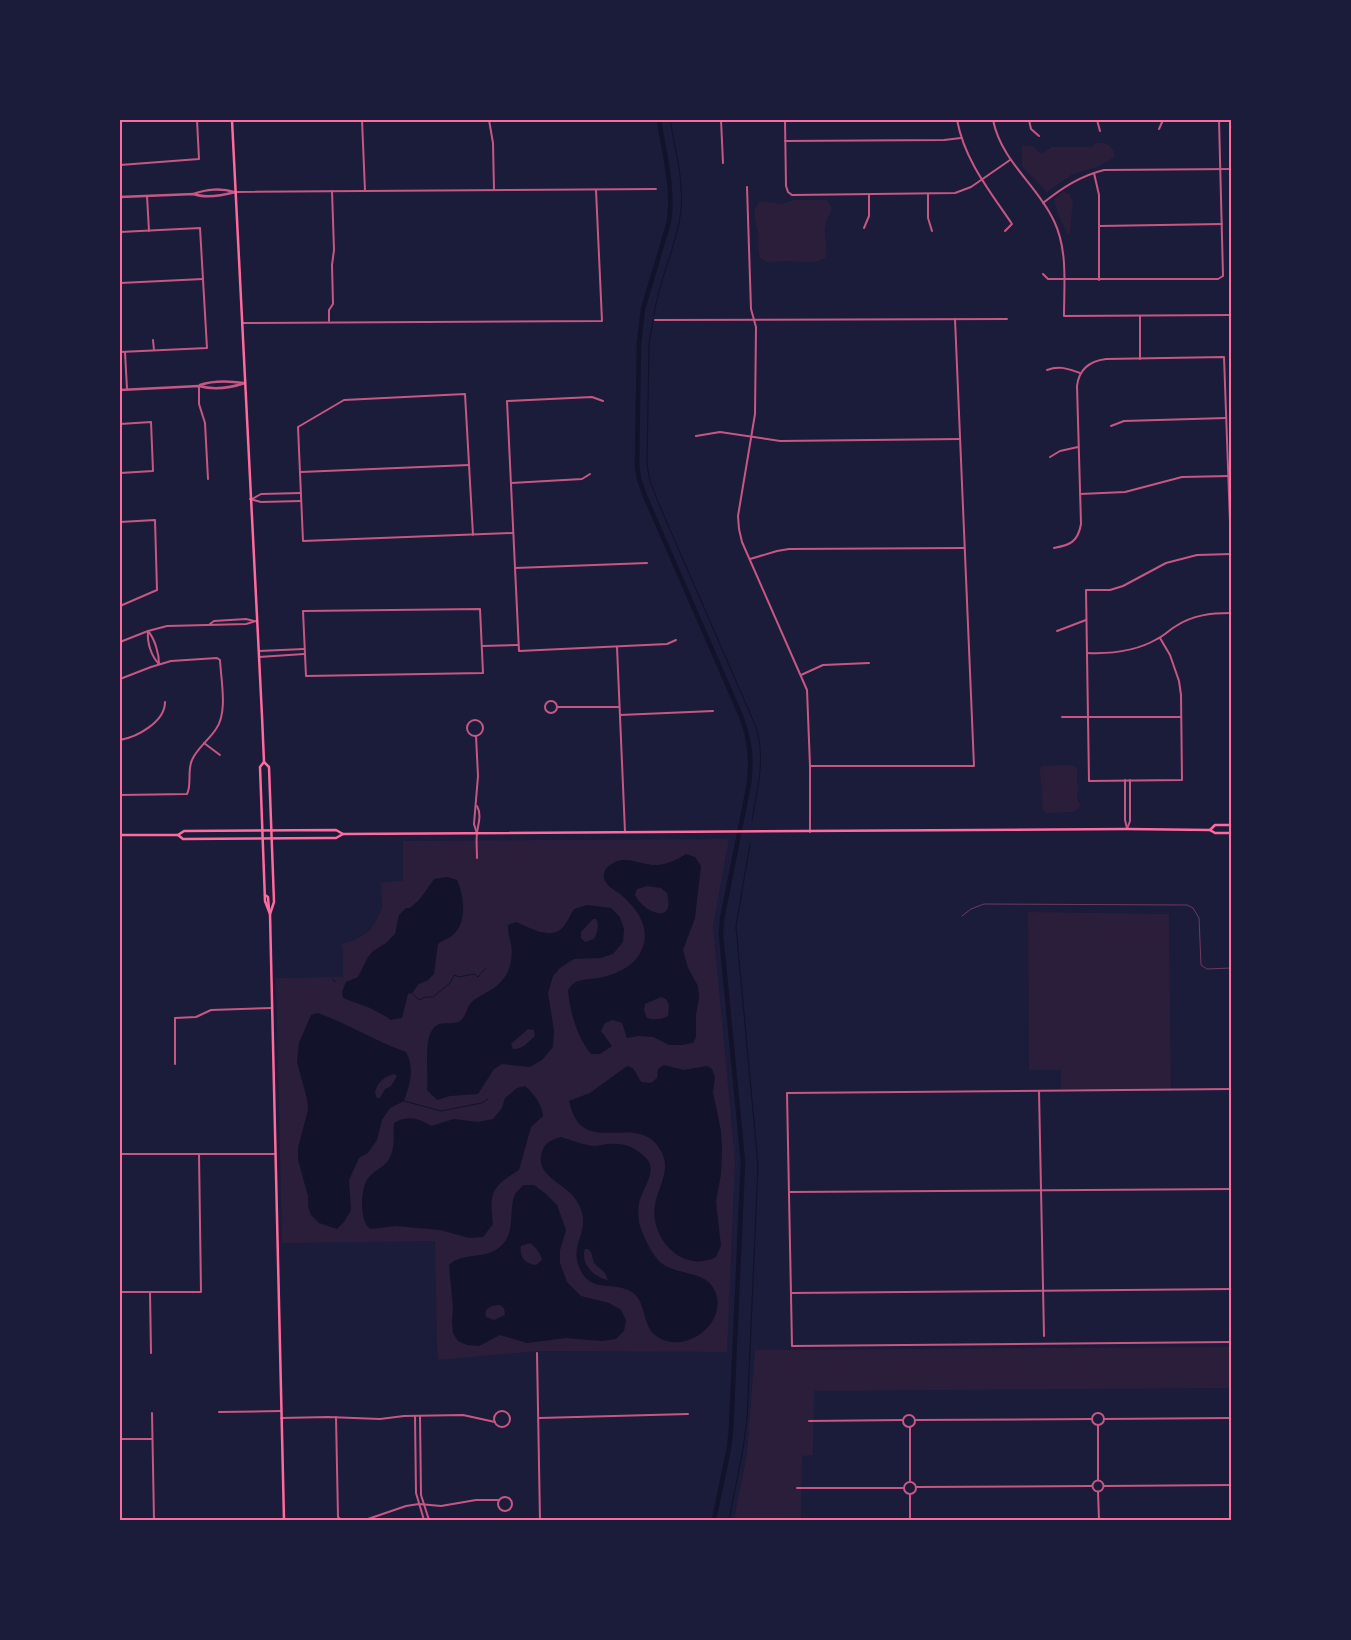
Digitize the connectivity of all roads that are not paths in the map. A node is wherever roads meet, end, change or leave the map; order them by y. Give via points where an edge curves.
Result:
1 (197, 120) edge
2 (232, 120) edge
3 (362, 120) edge
4 (489, 120) edge
5 (721, 120) edge
6 (785, 120) edge
7 (958, 120) edge
8 (993, 120) edge
9 (1029, 120) edge
10 (1097, 120) edge
11 (1163, 120) edge
12 (1219, 120) edge
13 (1159, 129) dead end
14 (1100, 131) dead end
15 (1039, 136) dead end
16 (961, 138) junction
17 (785, 141) junction
18 (1010, 160) junction
19 (723, 163) dead end
20 (120, 165) edge
21 (1221, 169) junction
22 (1231, 169) edge
23 (1094, 173) junction
24 (982, 180) junction
25 (747, 187) dead end
26 (656, 188) dead end
27 (494, 190) junction
28 (596, 190) junction
29 (332, 191) junction
30 (365, 191) junction
31 (236, 192) junction
32 (869, 194) junction
33 (928, 194) junction
34 (148, 196) junction
35 (120, 198) edge
36 (1043, 203) junction
37 (1222, 224) junction
38 (1099, 226) junction
39 (864, 228) dead end
40 (149, 231) junction
41 (932, 231) dead end
42 (1006, 231) dead end
43 (120, 232) edge
44 (1043, 274) dead end
45 (203, 279) junction
46 (1064, 280) junction
47 (1099, 280) junction
48 (120, 283) edge
49 (1231, 315) edge
50 (1140, 316) junction
51 (955, 319) junction
52 (1007, 319) dead end
53 (654, 320) dead end
54 (754, 320) junction
55 (329, 321) junction
56 (243, 323) junction
57 (153, 340) dead end
58 (154, 350) junction
59 (120, 352) edge
60 (125, 352) junction
61 (1140, 359) junction
62 (1048, 370) dead end
63 (1080, 373) junction
64 (245, 384) junction
65 (199, 386) junction
66 (127, 389) junction
67 (120, 390) edge
68 (603, 401) dead end
69 (1226, 418) junction
70 (120, 424) edge
71 (1111, 426) dead end
72 (696, 436) dead end
73 (751, 437) junction
74 (960, 439) junction
75 (1078, 447) junction
76 (1050, 457) dead end
77 (469, 465) junction
78 (300, 472) junction
79 (120, 473) edge
80 (590, 474) dead end
81 (1228, 476) junction
82 (208, 479) dead end
83 (511, 482) junction
84 (301, 493) junction
85 (1080, 494) junction
86 (250, 500) junction
87 (301, 501) junction
88 (1230, 506) edge
89 (1230, 511) edge
90 (120, 522) edge
91 (513, 533) junction
92 (473, 535) junction
93 (964, 548) junction
94 (1054, 548) dead end
95 (1231, 550) edge
96 (1231, 554) edge
97 (749, 560) junction
98 (647, 563) dead end
99 (515, 568) junction
100 (120, 606) edge
101 (1231, 613) edge
102 (1086, 620) junction
103 (256, 621) junction
104 (210, 624) junction
105 (148, 631) junction
106 (1057, 631) dead end
107 (1160, 638) junction
108 (676, 640) dead end
109 (120, 642) edge
110 (518, 645) junction
111 (482, 646) junction
112 (617, 647) junction
113 (304, 648) junction
114 (258, 651) junction
115 (1086, 653) junction
116 (305, 654) junction
117 (259, 657) junction
118 (869, 663) dead end
119 (158, 664) junction
120 (801, 675) junction
121 (120, 679) edge
122 (165, 702) dead end
123 (557, 707) junction
124 (620, 707) junction
125 (713, 711) dead end
126 (620, 715) junction
127 (1062, 717) dead end
128 (1088, 717) junction
129 (1181, 717) junction
130 (476, 736) junction
131 (120, 740) edge
132 (204, 743) junction
133 (220, 755) dead end
134 (264, 762) junction
135 (810, 766) junction
136 (1125, 780) junction
137 (1130, 780) junction
138 (120, 795) edge
139 (476, 806) junction
140 (1231, 825) edge
141 (1127, 829) junction
142 (264, 830) junction
143 (272, 830) junction
144 (1210, 830) junction
145 (625, 832) junction
146 (810, 832) junction
147 (1231, 833) edge
148 (343, 834) junction
149 (477, 834) junction
150 (178, 835) junction
151 (120, 836) edge
152 (264, 836) junction
153 (272, 836) junction
154 (477, 858) dead end
155 (270, 914) junction
156 (962, 916) dead end
157 (1231, 968) edge
158 (272, 1008) junction
159 (176, 1064) dead end
160 (1231, 1089) edge
161 (1039, 1091) junction
162 (120, 1154) edge
163 (199, 1154) junction
164 (274, 1154) junction
165 (1231, 1189) edge
166 (1041, 1190) junction
167 (789, 1192) junction
168 (1231, 1289) edge
169 (1044, 1291) junction
170 (120, 1292) edge
171 (150, 1292) junction
172 (791, 1293) junction
173 (1044, 1336) dead end
174 (1231, 1342) edge
175 (150, 1353) dead end
176 (537, 1353) dead end
177 (152, 1412) dead end
178 (218, 1412) dead end
179 (281, 1412) junction
180 (688, 1414) dead end
181 (415, 1416) junction
182 (420, 1416) junction
183 (336, 1417) junction
184 (281, 1418) junction
185 (538, 1418) junction
186 (1231, 1418) edge
187 (1092, 1419) junction
188 (1104, 1419) junction
189 (903, 1420) junction
190 (915, 1420) junction
191 (809, 1421) dead end
192 (495, 1422) junction
193 (1098, 1425) junction
194 (910, 1427) junction
195 (120, 1439) edge
196 (152, 1439) junction
197 (415, 1455) junction
198 (420, 1455) junction
199 (1098, 1480) junction
200 (910, 1481) junction
201 (1231, 1485) edge
202 (1092, 1486) junction
203 (1104, 1486) junction
204 (916, 1487) junction
205 (797, 1488) dead end
206 (904, 1488) junction
207 (1098, 1492) junction
208 (910, 1494) junction
209 (499, 1500) junction
210 (419, 1504) junction
211 (425, 1505) junction
212 (154, 1520) edge
213 (284, 1520) edge
214 (340, 1520) edge
215 (365, 1520) edge
216 (424, 1520) edge
217 (429, 1520) edge
218 (540, 1520) edge
219 (910, 1520) edge
220 (1099, 1520) edge

1 - 20 street via 199,159
2 - 31 main road
3 - 30 street
4 - 27 street
5 - 19 street
6 - 17 street
7 - 16 street
8 - 18 street
9 - 15 street via 1031,128
10 - 14 street
11 - 13 street
12 - 21 street
16 - 17 street
16 - 24 street via 970,162
17 - 32 street via 786,186 792,195
18 - 24 street
18 - 36 street
21 - 22 street
21 - 23 street via 1122,169
21 - 37 street
23 - 36 street via 1072,182
23 - 38 street via 1100,196
24 - 33 street via 955,192
24 - 42 street via 1012,224
25 - 54 street
26 - 28 street
27 - 28 street
27 - 30 street
28 - 55 street via 602,321
29 - 30 street
29 - 31 street
29 - 55 street via 333,304 329,310
31 - 34 street via 227,189
31 - 56 main road
32 - 33 street
32 - 39 street via 869,216
33 - 41 street via 928,218
34 - 35 street
34 - 40 street
36 - 46 street via 1059,233
37 - 38 street
37 - 47 street via 1223,276 1218,279
38 - 47 street
40 - 43 street
40 - 45 street via 200,228
44 - 46 street via 1048,279
45 - 48 street
45 - 58 street via 206,348
46 - 47 street
46 - 50 street via 1064,316
49 - 50 street
50 - 61 street
51 - 52 street
51 - 54 street
51 - 74 street
53 - 54 street
54 - 73 street via 755,414
55 - 56 street
56 - 64 main road
57 - 58 street
58 - 60 street
59 - 60 street
60 - 66 street
61 - 63 street via 1098,360
61 - 69 street via 1224,357
62 - 63 street via 1061,367
63 - 75 street via 1077,386
64 - 65 street via 208,383
64 - 86 main road
65 - 66 street
65 - 82 street
66 - 67 street
68 - 83 street via 592,397 507,400
69 - 71 street via 1124,421
69 - 81 street
70 - 79 street via 150,422 153,472
72 - 73 street via 720,432
73 - 74 street via 780,441
73 - 97 street via 738,516
74 - 93 street
75 - 76 street
75 - 85 street
77 - 78 street
77 - 78 street via 465,394 344,400 298,427
77 - 92 street
78 - 84 street
80 - 83 street via 582,479
81 - 85 street via 1182,477 1125,492
81 - 88 street
83 - 91 street
84 - 86 street via 261,494
84 - 87 street
85 - 94 street via 1080,533 1070,544
86 - 87 street
86 - 103 main road
87 - 92 street via 303,541
88 - 89 street
89 - 95 street
90 - 100 street via 155,520 158,590
91 - 92 street
91 - 99 street
93 - 97 street via 789,549
93 - 135 street via 974,766
96 - 102 street via 1197,554 1166,563 1123,586 1110,590 1086,590
97 - 120 street
98 - 99 street
99 - 110 street
101 - 107 street via 1189,619
102 - 106 street
102 - 115 street
103 - 104 street
103 - 104 street via 214,621
103 - 114 main road
104 - 105 street via 167,626
105 - 109 street
105 - 119 street
105 - 119 street via 159,658
107 - 115 street via 1122,652
107 - 129 street via 1179,681
108 - 112 street via 667,644
110 - 111 street
110 - 112 street via 518,651
111 - 113 street via 480,609 303,611
111 - 116 street via 483,673 306,676
112 - 124 street
113 - 114 street
113 - 116 street
114 - 117 main road
115 - 128 street
116 - 117 street
117 - 134 main road
118 - 120 street via 823,665
119 - 121 street
119 - 132 street via 219,659 222,714 218,728
120 - 135 street via 807,690
122 - 131 street via 164,710 149,728
123 - 123 street via 551,702 545,708 551,713
123 - 124 street
124 - 126 street
125 - 126 street
126 - 145 street
127 - 128 street
128 - 129 street
128 - 136 street via 1089,781
129 - 137 street via 1182,780
130 - 130 street via 481,734 482,724 470,721 466,728 468,733
130 - 139 street
132 - 133 street
132 - 138 street via 191,762 188,794
134 - 142 main road via 260,767
134 - 143 main road via 268,767
135 - 146 street
136 - 137 street
136 - 141 street
137 - 141 street via 1130,821
139 - 149 street via 474,824
139 - 149 street via 479,810
140 - 144 main road via 1215,825
141 - 144 main road
141 - 146 main road
142 - 143 main road
142 - 150 main road via 184,832
142 - 152 main road
143 - 148 main road via 336,830
143 - 153 main road
144 - 147 main road
145 - 146 main road
145 - 149 main road
148 - 149 main road
148 - 153 main road via 336,838
149 - 154 street
150 - 151 main road
150 - 152 main road via 183,839
152 - 153 main road
152 - 155 main road via 265,895
153 - 155 main road via 274,902
155 - 158 main road
156 - 157 lane via 984,904 1187,905 1194,908 1199,918 1202,965 1207,969
158 - 159 street via 211,1010 196,1017 175,1018
158 - 164 main road
160 - 161 street
161 - 166 street
161 - 167 street via 787,1093
162 - 163 street
163 - 164 street
163 - 171 street via 201,1292
164 - 179 main road
165 - 166 street
166 - 167 street
166 - 169 street
167 - 172 street
168 - 169 street
169 - 172 street
169 - 173 street
170 - 171 street
171 - 175 street
172 - 174 street via 792,1346
176 - 185 street
177 - 196 street
178 - 179 street
179 - 184 main road
180 - 185 street
181 - 182 street
181 - 183 street via 380,1419
181 - 197 street
182 - 192 street via 463,1415
182 - 198 street
183 - 184 street
183 - 214 street
184 - 213 main road
185 - 218 street
186 - 188 street
187 - 188 street via 1099,1414
187 - 190 street
187 - 193 street
188 - 193 street
189 - 190 street via 908,1415
189 - 191 street
189 - 194 street
190 - 194 street
192 - 192 street via 505,1426 510,1416 504,1411 498,1412
193 - 199 street
194 - 200 street
195 - 196 street
196 - 212 street
197 - 198 street
197 - 210 street
198 - 211 street via 421,1496
199 - 202 street
199 - 203 street
200 - 204 street
200 - 206 street
201 - 203 street
202 - 204 street
202 - 207 street
203 - 207 street
204 - 208 street
205 - 206 street
206 - 208 street
207 - 220 street
208 - 219 street
209 - 209 street via 508,1497 512,1500 512,1507 501,1510
209 - 211 street
210 - 211 street
210 - 215 street
210 - 216 street
211 - 217 street

